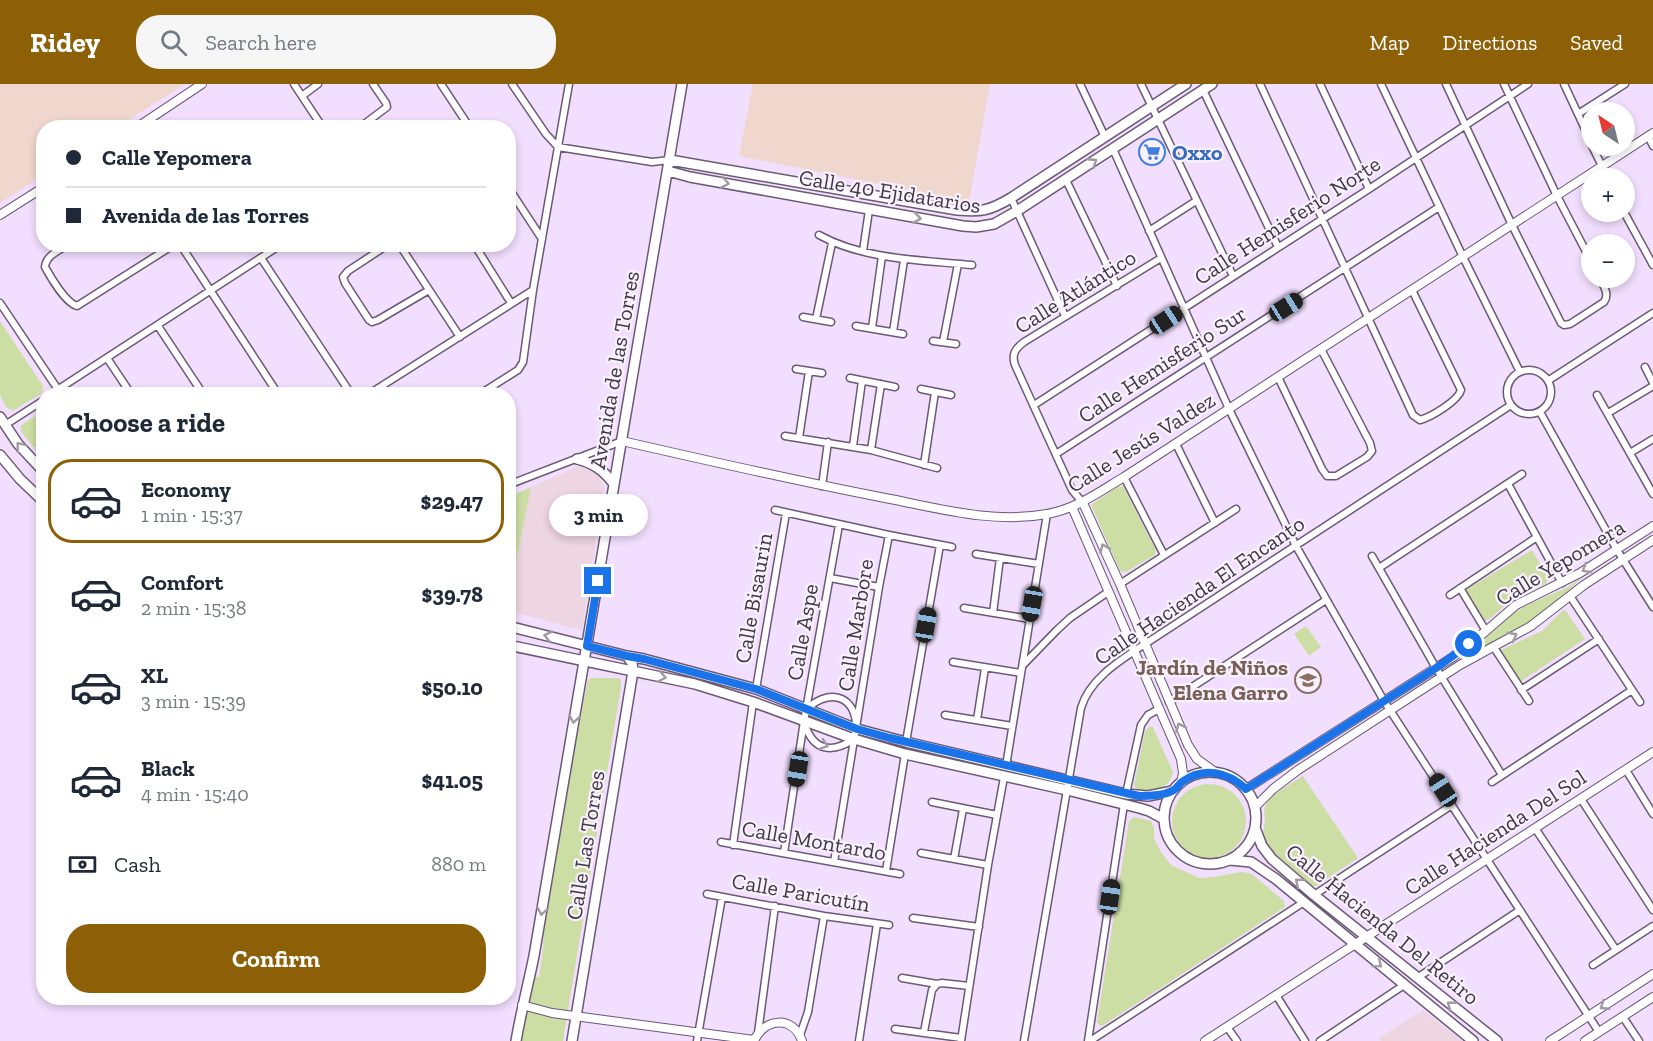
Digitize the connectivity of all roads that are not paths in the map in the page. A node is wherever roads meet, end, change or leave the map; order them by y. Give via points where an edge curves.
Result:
1 (202, 84) edge
2 (294, 84) edge
3 (318, 84) edge
4 (373, 84) edge
5 (441, 84) edge
6 (512, 84) edge
7 (569, 84) edge
8 (682, 84) edge
9 (1080, 84) edge
10 (1141, 84) edge
11 (1186, 84) edge
12 (1212, 84) edge
13 (1260, 84) edge
14 (1320, 84) edge
15 (1381, 84) edge
16 (1446, 84) edge
17 (1504, 84) edge
18 (1528, 84) edge
19 (1563, 84) edge
20 (1625, 84) edge
21 (1203, 90) junction
22 (302, 96) junction
23 (1509, 96) junction
24 (1152, 106) junction
25 (1578, 114) junction
26 (1158, 119) junction
27 (148, 120) edge
28 (318, 120) edge
29 (370, 120) edge
30 (464, 120) edge
31 (1581, 121) edge
32 (1466, 125) junction
33 (1650, 134) edge
34 (1105, 137) junction
35 (558, 147) junction
36 (1653, 147) edge
37 (1113, 149) junction
38 (1597, 156) edge
39 (1416, 158) junction
40 (670, 160) junction
41 (652, 162) junction
42 (1601, 166) junction
43 (668, 171) junction
44 (1066, 180) junction
45 (1369, 189) junction
46 (36, 192) edge
47 (1557, 196) junction
48 (1011, 198) junction
49 (516, 199) edge
50 (1196, 201) junction
51 (1439, 207) junction
52 (869, 210) junction
53 (1017, 211) junction
54 (0, 215) edge
55 (1322, 219) junction
56 (1629, 222) edge
57 (1512, 225) junction
58 (1149, 231) junction
59 (819, 236) dead end
60 (542, 239) junction
61 (1581, 242) edge
62 (832, 243) junction
63 (1278, 247) junction
64 (863, 251) junction
65 (57, 252) edge
66 (162, 252) edge
67 (185, 252) edge
68 (270, 252) edge
69 (377, 252) edge
70 (404, 252) edge
71 (479, 252) edge
72 (882, 256) junction
73 (1463, 257) junction
74 (261, 258) junction
75 (1161, 258) junction
76 (904, 260) junction
77 (958, 264) junction
78 (972, 265) dead end
79 (1653, 265) edge
80 (1346, 268) junction
81 (1233, 276) junction
82 (1117, 286) junction
83 (1604, 288) edge
84 (429, 290) junction
85 (533, 290) junction
86 (1412, 290) junction
87 (211, 291) junction
88 (0, 303) edge
89 (511, 303) junction
90 (1185, 308) junction
91 (1653, 313) edge
92 (1065, 316) junction
93 (803, 317) dead end
94 (1368, 318) junction
95 (816, 319) junction
96 (831, 322) dead end
97 (158, 326) junction
98 (856, 326) dead end
99 (872, 328) junction
100 (893, 332) junction
101 (903, 334) dead end
102 (460, 337) junction
103 (933, 341) dead end
104 (943, 342) junction
105 (956, 344) dead end
106 (1321, 349) junction
107 (1207, 357) junction
108 (107, 358) junction
109 (1645, 367) dead end
110 (796, 369) dead end
111 (809, 371) junction
112 (1520, 372) junction
113 (822, 373) dead end
114 (1278, 377) junction
115 (850, 378) dead end
116 (1549, 380) junction
117 (862, 381) junction
118 (881, 384) junction
119 (1653, 384) edge
120 (57, 387) edge
121 (67, 387) edge
122 (126, 387) edge
123 (198, 387) edge
124 (273, 387) edge
125 (346, 387) edge
126 (380, 387) edge
127 (491, 387) edge
128 (895, 387) dead end
129 (921, 390) dead end
130 (935, 392) junction
131 (951, 395) dead end
132 (1597, 395) dead end
133 (36, 404) edge
134 (1034, 405) junction
135 (1511, 405) junction
136 (1229, 409) junction
137 (1540, 412) junction
138 (1608, 413) junction
139 (2, 421) edge
140 (785, 436) dead end
141 (799, 438) junction
142 (1653, 439) edge
143 (622, 441) junction
144 (828, 442) junction
145 (1176, 444) junction
146 (853, 446) junction
147 (871, 450) junction
148 (1630, 453) junction
149 (1056, 454) junction
150 (0, 455) edge
151 (577, 459) junction
152 (36, 463) edge
153 (924, 465) junction
154 (937, 468) dead end
155 (1522, 474) dead end
156 (1124, 477) junction
157 (516, 482) edge
158 (614, 484) junction
159 (1508, 484) junction
160 (822, 486) junction
161 (1072, 490) junction
162 (36, 494) edge
163 (1653, 494) edge
164 (1083, 502) junction
165 (1072, 507) junction
166 (1236, 509) dead end
167 (775, 510) dead end
168 (786, 513) junction
169 (1047, 514) junction
170 (1215, 523) junction
171 (839, 525) junction
172 (1653, 526) edge
173 (889, 535) junction
174 (1537, 537) junction
175 (1653, 540) edge
176 (940, 545) junction
177 (1296, 546) junction
178 (952, 547) dead end
179 (1617, 550) junction
180 (976, 554) dead end
181 (1164, 555) junction
182 (1372, 556) dead end
183 (1000, 558) junction
184 (1623, 559) junction
185 (1039, 564) junction
186 (1379, 568) junction
187 (830, 578) junction
188 (1562, 583) junction
189 (1120, 584) junction
190 (879, 587) junction
191 (1460, 588) junction
192 (1108, 592) junction
193 (1450, 595) dead end
194 (1570, 596) junction
195 (1326, 600) junction
196 (1653, 606) edge
197 (964, 608) dead end
198 (993, 613) junction
199 (1029, 619) junction
200 (516, 628) edge
201 (1486, 631) junction
202 (1599, 639) junction
203 (1145, 644) junction
204 (587, 646) junction
205 (1493, 646) junction
206 (516, 647) edge
207 (1134, 652) junction
208 (627, 656) junction
209 (584, 662) junction
210 (953, 662) dead end
211 (985, 668) junction
212 (1436, 668) junction
213 (1022, 669) junction
214 (633, 671) junction
215 (1442, 678) junction
216 (756, 689) junction
217 (1521, 690) junction
218 (1632, 690) junction
219 (1384, 701) junction
220 (1529, 701) dead end
221 (753, 702) junction
222 (1169, 702) junction
223 (1640, 702) dead end
224 (1159, 709) junction
225 (807, 710) junction
226 (1390, 711) junction
227 (945, 715) dead end
228 (977, 720) junction
229 (804, 721) junction
230 (1012, 726) junction
231 (857, 729) junction
232 (854, 739) junction
233 (906, 742) junction
234 (1653, 752) edge
235 (905, 754) junction
236 (1006, 765) junction
237 (1626, 770) junction
238 (1215, 772) junction
239 (1503, 775) junction
240 (1004, 777) junction
241 (1492, 782) dead end
242 (1181, 783) junction
243 (1068, 785) junction
244 (1246, 789) junction
245 (1173, 791) junction
246 (1126, 794) junction
247 (1581, 799) junction
248 (932, 802) dead end
249 (1124, 804) junction
250 (1452, 805) junction
251 (1255, 807) junction
252 (963, 809) junction
253 (1653, 814) edge
254 (997, 815) junction
255 (1164, 819) junction
256 (1255, 828) junction
257 (1535, 828) junction
258 (721, 842) dead end
259 (733, 845) junction
260 (784, 853) junction
261 (921, 853) dead end
262 (954, 859) junction
263 (1487, 859) junction
264 (1230, 860) junction
265 (834, 862) junction
266 (988, 865) junction
267 (886, 871) junction
268 (900, 874) dead end
269 (707, 894) dead end
270 (1314, 895) junction
271 (722, 897) junction
272 (1304, 902) junction
273 (775, 906) junction
274 (1520, 910) junction
275 (1653, 910) edge
276 (824, 915) junction
277 (913, 918) dead end
278 (877, 924) junction
279 (889, 924) dead end
280 (1653, 926) edge
281 (979, 927) junction
282 (1366, 936) junction
283 (1354, 944) junction
284 (1616, 950) junction
285 (1593, 965) dead end
286 (1653, 974) edge
287 (902, 978) dead end
288 (1418, 978) junction
289 (938, 984) junction
290 (969, 986) junction
291 (1404, 986) junction
292 (1276, 995) junction
293 (1653, 997) edge
294 (522, 1005) junction
295 (576, 1016) junction
296 (1588, 1016) junction
297 (1623, 1017) junction
298 (1227, 1027) junction
299 (895, 1029) dead end
300 (924, 1032) junction
301 (1599, 1032) junction
302 (697, 1037) edge
303 (755, 1038) edge
304 (801, 1038) edge
305 (961, 1040) edge
306 (516, 1041) edge
307 (572, 1041) edge
308 (859, 1041) edge
309 (1024, 1041) edge
310 (1089, 1041) edge
311 (1205, 1041) edge
312 (1237, 1041) edge
313 (1305, 1041) edge
314 (1320, 1041) edge
315 (1473, 1041) edge
316 (1497, 1041) edge
317 (1550, 1041) edge
318 (1585, 1041) edge
319 (1639, 1041) edge

1 - 27 street
2 - 22 street
3 - 22 street
4 - 29 street via 387,107
5 - 30 street
6 - 35 street
7 - 35 street
8 - 40 main road, Avenida de las Torres
9 - 34 street
10 - 24 street
11 - 24 main road, Calle 40 Ejidatarios
12 - 21 main road, Calle 40 Ejidatarios
13 - 55 street
14 - 45 street
15 - 39 street
16 - 32 street
17 - 23 street
18 - 23 street, Calle Hemisferio Norte
19 - 25 street
20 - 25 street
21 - 26 main road, Calle 40 Ejidatarios
21 - 63 street
22 - 28 street
23 - 32 street, Calle Hemisferio Norte
23 - 47 street
24 - 26 street
24 - 34 main road, Calle 40 Ejidatarios
25 - 31 street
26 - 37 main road, Calle 40 Ejidatarios
26 - 50 street
32 - 39 street, Calle Hemisferio Norte
32 - 57 street
33 - 36 street
33 - 42 street, Calle Jesús Valdez
34 - 48 main road, Calle 40 Ejidatarios
35 - 41 street
35 - 60 street
44 -> 37 main road, Calle 40 Ejidatarios
37 - 58 street
38 - 42 street
39 - 45 street, Calle Hemisferio Norte
39 - 51 street
40 - 41 street
40 - 43 main road, Avenida de las Torres
40 - 48 main road, Calle 40 Ejidatarios via 957,210 985,211
41 - 43 street
42 - 47 street, Calle Jesús Valdez
43 -> 52 main road, Calle 40 Ejidatarios
43 - 143 main road, Avenida de las Torres
44 - 53 main road, Calle 40 Ejidatarios
44 - 82 street
45 - 55 street, Calle Hemisferio Norte
46 - 54 street
47 - 57 street, Calle Jesús Valdez
47 - 61 street
48 - 53 street
49 - 60 street
50 - 58 street
50 - 81 street
51 - 73 street
51 - 80 street, Calle Hemisferio Sur
52 -> 53 main road, Calle 40 Ejidatarios via 976,227 994,224
52 - 64 street
53 - 92 street
55 - 63 street, Calle Hemisferio Norte
55 - 80 street
56 - 79 street
57 - 73 street, Calle Jesús Valdez
57 - 83 street via 1564,325 1604,302
58 - 75 street
59 - 62 street
60 - 85 street
62 - 64 street
62 - 95 street
63 - 81 street, Calle Hemisferio Norte
64 - 72 street
65 - 66 street via 48,258 45,267 74,306
67 - 87 street
68 - 74 street
69 - 84 street via 343,277 372,322
70 - 84 street
71 - 89 street
72 - 76 street
72 - 99 street
73 - 86 street, Calle Jesús Valdez
73 - 112 street
74 - 87 street
74 - 125 street
75 - 82 street, Calle Atlántico
75 - 90 street
76 - 77 street
76 - 100 street
77 - 78 street
77 - 104 street
80 - 94 street
80 - 107 street, Calle Hemisferio Sur
81 - 90 street, Calle Hemisferio Norte
82 - 92 street, Calle Atlántico
84 - 102 street
85 - 89 street
85 - 127 street via 521,366
86 - 94 street, Calle Jesús Valdez
86 - 94 street via 1460,387 1455,399 1427,417 1416,418
87 - 97 street
87 - 124 street
88 - 120 street
89 - 102 street
90 - 107 street
90 - 134 street, Calle Hemisferio Norte
91 - 116 street
92 - 134 street, Calle Atlántico via 1024,342 1013,356
93 - 95 street
94 - 106 street, Calle Jesús Valdez
95 - 96 street
97 - 108 street
97 - 123 street
98 - 99 street
99 - 100 street
100 - 101 street
102 - 126 street
103 - 104 street
104 - 105 street
106 - 114 street, Calle Jesús Valdez
106 - 114 street via 1370,442 1372,451 1367,457 1336,476 1327,476
107 - 136 street
107 - 149 street, Calle Hemisferio Sur
108 - 121 street
108 - 122 street
109 - 119 street
110 - 111 street
111 - 113 street
111 - 141 street
112 - 116 street via 1539,372
112 - 135 street via 1508,387
114 - 136 street, Calle Jesús Valdez
115 - 117 street
116 - 137 street via 1552,394
117 - 118 street
117 - 146 street
118 - 128 street
118 - 147 street
119 - 138 street
129 - 130 street
130 - 131 street
130 - 153 street
132 - 138 street
133 - 139 street
134 - 149 street, Calle Atlántico
135 - 137 street via 1527,415
135 - 177 street, Calle Hacienda El Encanto
136 - 145 street, Calle Jesús Valdez
136 - 177 street
137 - 179 street
138 - 148 street
152 -> 139 main road
140 - 141 street
141 - 144 street
142 - 148 street
143 - 151 street
143 - 158 main road, Avenida de las Torres
143 - 160 street, Calle Jesús Valdez
144 - 146 street
144 - 160 street
145 - 156 street, Calle Jesús Valdez
145 - 170 street
146 - 147 street
147 - 153 street
148 - 163 street
149 - 161 street, Calle Atlántico
150 - 162 main road
151 - 157 street
151 - 158 main road via 602,470
153 - 154 street
155 - 159 street
156 - 164 street, Calle Jesús Valdez
156 - 181 street
158 - 204 main road, Avenida de las Torres
159 - 174 street
159 - 186 street
160 - 169 street, Calle Jesús Valdez via 980,516
161 - 164 street, Calle Atlántico
161 - 165 street, Calle Atlántico
164 - 165 street, Calle Jesús Valdez
189 -> 164 street
165 - 169 street, Calle Jesús Valdez
165 - 192 street
166 - 170 street
167 - 168 street
168 - 171 street
168 - 216 street, Calle Bisaurin
169 - 185 street
170 - 181 street
171 - 173 street
171 - 187 street, Calle Aspe
172 - 179 street, Calle Yepomera
173 - 176 street
173 - 190 street, Calle Marbore
174 - 188 street
174 - 191 street
175 - 184 street, Calle Yepomera
176 - 178 street
176 - 233 street
177 - 195 street
177 - 203 street, Calle Hacienda El Encanto
179 - 184 street
179 -> 188 street, Calle Yepomera
180 - 183 street
181 - 189 street
182 - 186 street
183 - 185 street
183 - 198 street
184 - 194 street, Calle Yepomera
184 - 196 street
185 - 199 street
186 - 212 street
187 - 190 street
187 - 225 street, Calle Aspe
188 - 201 street, Calle Yepomera via 1515,605
189 - 203 street
190 - 231 street, Calle Marbore
191 - 193 street
191 - 201 street
192 - 207 street
192 - 213 street via 1070,618
194 - 202 street
205 -> 194 street, Calle Yepomera via 1531,626
195 - 219 street
195 - 222 street
197 - 198 street
198 - 199 street
199 - 213 street
204 -> 200 main road
201 - 212 street, Calle Yepomera
202 - 217 street
202 - 218 street
203 - 207 street, Calle Hacienda El Encanto
203 - 222 street
204 - 208 main road
204 - 209 main road, Avenida de las Torres
205 - 215 street, Calle Yepomera
205 - 217 street
206 - 209 main road
207 - 224 street
207 - 243 street, Calle Hacienda El Encanto via 1098,679 1084,699
208 - 214 main road
208 - 216 main road
209 - 214 main road
209 -> 294 main road, Avenida de las Torres via 534,956
210 - 211 street
211 - 213 street
211 - 228 street
212 - 215 street
212 - 219 street, Calle Yepomera
213 - 230 street
214 -> 221 main road
214 - 295 main road, Calle Las Torres
215 - 226 street, Calle Yepomera
215 - 239 street
216 - 225 main road
217 - 220 street
218 - 223 street
218 - 239 street
219 - 226 street
219 - 244 street, Calle Yepomera
221 - 229 main road
221 - 259 street
238 -> 222 street via 1193,753
224 - 242 street via 1181,759
224 - 246 street via 1141,725
225 - 229 street, Calle Aspe
225 - 231 main road
225 - 231 street via 820,699 838,697 852,708
226 - 250 street
226 - 251 street, Calle Yepomera via 1281,781
227 - 228 street
228 - 230 street
229 - 232 main road
229 -> 232 street via 811,737 821,746 836,748
229 - 260 street, Calle Aspe
230 - 236 street
231 - 232 street, Calle Marbore
231 - 233 main road
232 - 235 main road
232 - 265 street, Calle Marbore
233 - 236 main road
234 - 237 street, Calle Hacienda Del Sol
235 - 240 main road
235 - 267 street
236 - 243 main road
237 - 247 street, Calle Hacienda Del Sol
237 - 253 street
238 - 242 main road via 1191,776
238 - 244 main road
239 - 241 street
240 - 243 main road
240 - 254 street
242 - 245 main road
243 - 246 main road
243 - 249 main road
243 - 309 street, Calle Hacienda El Encanto
244 - 251 main road
245 - 246 main road via 1148,796
245 - 255 main road
247 - 257 street, Calle Hacienda Del Sol
247 - 275 street
248 - 252 street
249 - 255 main road
249 - 310 street
250 - 263 street
250 - 270 street
251 - 256 main road
252 - 254 street
252 - 262 street
254 - 266 street
255 - 264 main road via 1170,841 1186,857 1207,864
256 - 264 main road via 1246,847
270 -> 256 main road, Calle Hacienda Del Retiro via 1272,859
257 - 263 street, Calle Hacienda Del Sol
257 - 284 street
258 - 259 street, Calle Montardo
259 - 260 street, Calle Montardo
260 - 265 street, Calle Montardo
261 - 262 street
262 - 266 street
263 - 274 street
263 - 282 street, Calle Hacienda Del Sol
264 - 272 main road, Calle Hacienda Del Retiro via 1260,867
265 - 267 street, Calle Montardo
266 - 281 street
267 - 268 street, Calle Montardo
269 - 271 street, Calle Paricutín
270 - 282 main road, Calle Hacienda Del Retiro
271 - 273 street, Calle Paricutín
271 - 302 street
272 - 283 main road, Calle Hacienda Del Retiro
272 - 310 street
273 - 276 street, Calle Paricutín
273 - 303 street
274 - 288 street
274 - 296 street
276 - 278 street, Calle Paricutín
276 - 304 street
277 - 281 street
278 - 279 street, Calle Paricutín
278 - 308 street
280 - 284 street
281 - 290 street
282 - 283 street, Calle Hacienda Del Sol
282 - 288 main road, Calle Hacienda Del Retiro
283 -> 291 main road, Calle Hacienda Del Retiro
283 - 292 street, Calle Hacienda Del Sol
284 - 285 street
286 -> 296 street
287 - 289 street
316 -> 288 main road, Calle Hacienda Del Retiro
289 - 290 street
289 - 300 street via 932,990
290 - 305 street
291 - 314 street
291 - 315 main road, Calle Hacienda Del Retiro
292 - 298 street, Calle Hacienda Del Sol
292 - 313 street
293 - 297 street
294 - 295 street
294 - 306 main road, Avenida de las Torres
295 - 302 street
295 - 307 main road, Calle Las Torres
296 - 301 street
296 - 317 street
297 - 301 street
297 - 319 street
298 - 311 street, Calle Hacienda Del Sol
298 - 312 street
299 - 300 street
300 - 305 street
301 - 318 street
302 - 303 street
303 - 304 street via 764,1027 780,1022 795,1029

